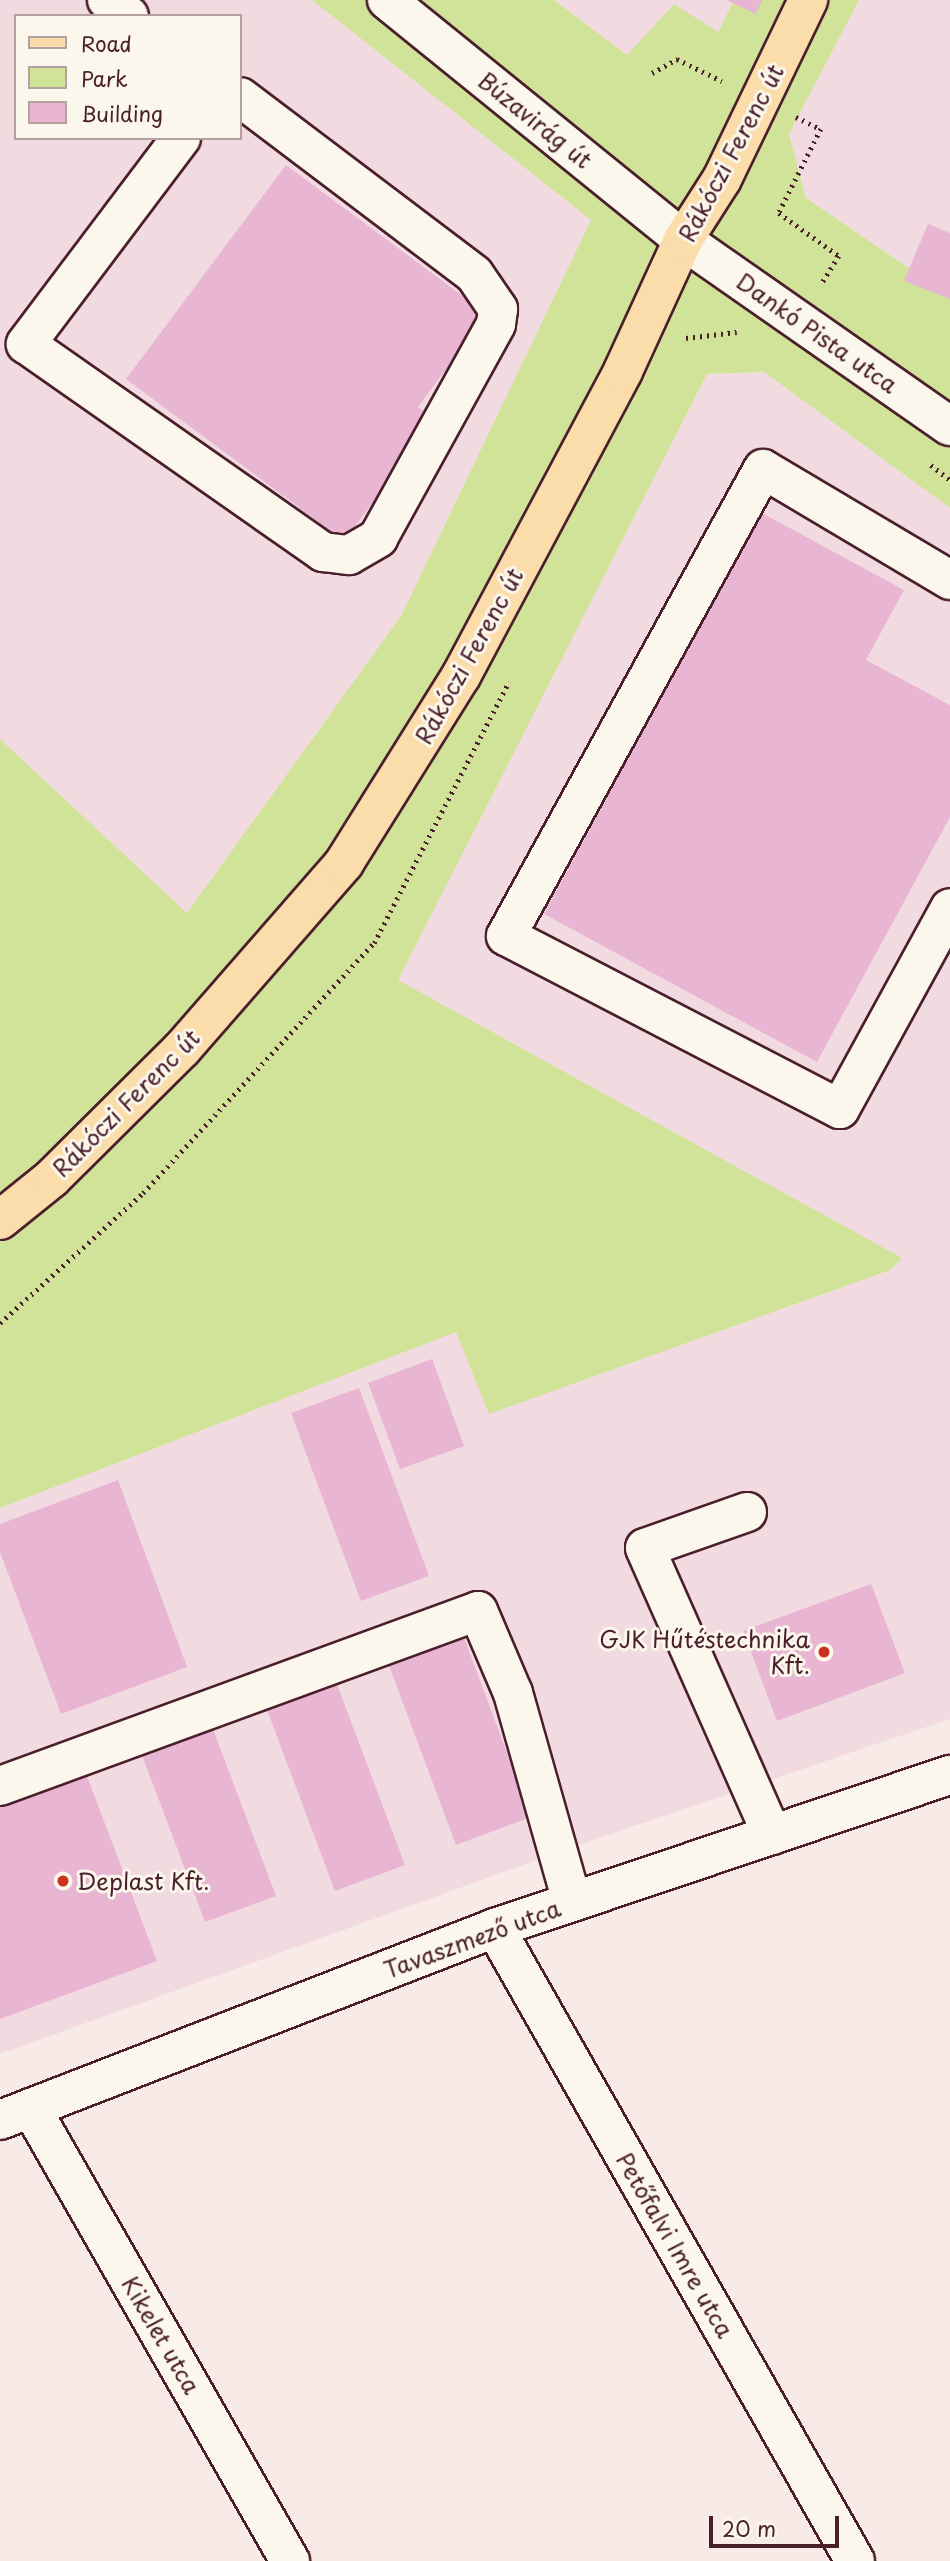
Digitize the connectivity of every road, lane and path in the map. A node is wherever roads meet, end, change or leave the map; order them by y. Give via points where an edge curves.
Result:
1 (107, 0) edge
2 (387, 0) edge
3 (808, 0) edge
4 (126, 14) edge
5 (652, 74) dead end
6 (242, 99) edge
7 (762, 101) junction
8 (179, 140) edge
9 (683, 240) junction
10 (799, 320) junction
11 (13, 342) edge
12 (950, 426) edge
13 (950, 580) edge
14 (950, 908) edge
15 (0, 1220) edge
16 (747, 1512) dead end
17 (950, 1775) edge
18 (0, 1786) edge
19 (772, 1835) junction
20 (572, 1902) junction
21 (495, 1928) junction
22 (16, 2114) edge
23 (290, 2561) edge
24 (855, 2561) edge

1 - 4 street
2 - 9 street, Búzavirág út
3 - 7 main road, Rákóczi Ferenc út
5 - 7 path via 677,59
6 - 11 street via 474,274 498,309 496,324 377,538 348,555 323,552
7 - 9 main road, Rákóczi Ferenc út
7 - 10 path via 821,129 779,213 839,256
8 - 11 street
9 - 10 street, Dankó Pista utca
9 - 15 main road, Rákóczi Ferenc út via 623,370 461,676 344,863 182,1049 52,1178
10 - 12 street, Dankó Pista utca
13 - 14 street via 763,469 506,936 840,1109
16 - 19 street via 645,1548
17 - 19 street, Tavaszmező utca
18 - 20 street via 478,1611 513,1693
19 - 20 street, Tavaszmező utca
20 - 21 street, Tavaszmező utca
21 - 22 street, Tavaszmező utca
21 - 24 street, Petőfalvi Imre utca
22 - 23 street, Kikelet utca

